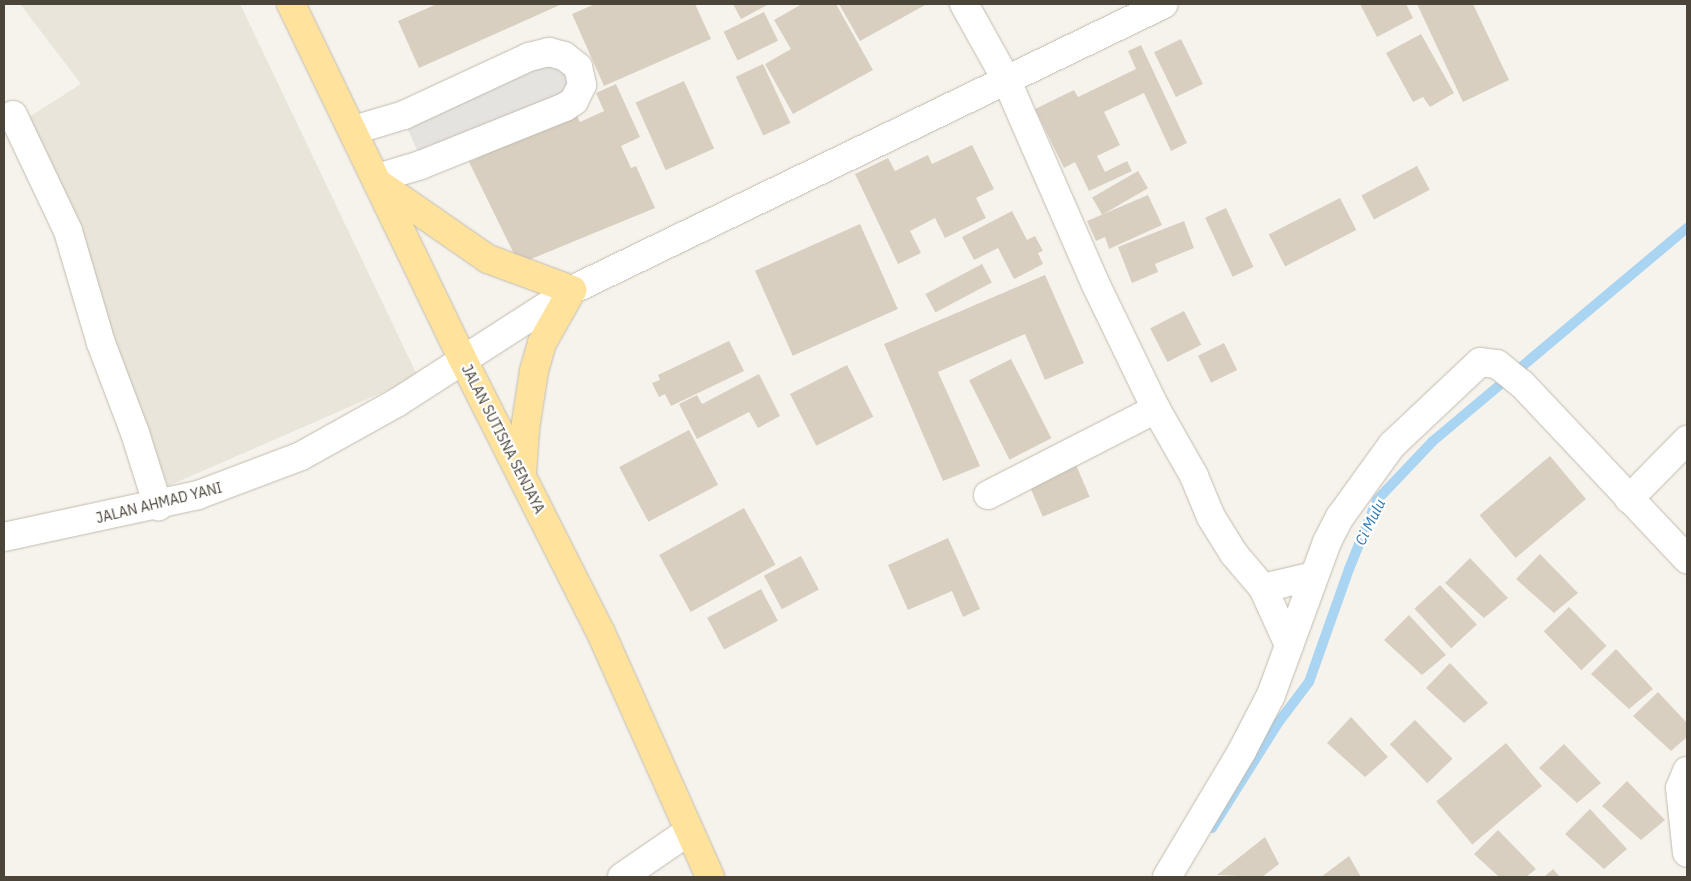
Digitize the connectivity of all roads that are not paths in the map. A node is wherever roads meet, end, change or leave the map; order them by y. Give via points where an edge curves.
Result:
1 (291, 4) edge
2 (964, 4) edge
3 (1164, 4) edge
4 (1006, 79) junction
5 (14, 115) dead end
6 (354, 130) junction
7 (379, 182) junction
8 (572, 290) junction
9 (462, 358) junction
10 (1156, 409) junction
11 (1687, 440) edge
12 (522, 475) junction
13 (988, 494) dead end
14 (1629, 499) junction
15 (158, 506) junction
16 (4, 537) edge
17 (1687, 559) edge
18 (1314, 576) junction
19 (1263, 588) junction
20 (1289, 645) junction
21 (1687, 772) edge
22 (689, 832) junction
23 (1687, 853) edge
24 (622, 877) edge
25 (710, 877) edge
26 (1167, 877) edge

1 - 6 main road, JALAN SUTISNA SENJAYA
2 - 4 street
3 - 4 street, JALAN AHMAD YANI
4 - 8 street, JALAN AHMAD YANI
4 - 10 street via 1096,285
5 - 15 street via 68,231 101,343
6 - 7 main road, JALAN SUTISNA SENJAYA
6 - 7 street via 404,115 529,57 549,52 564,56 578,67 582,85 574,101 565,107
7 - 8 main road via 488,259
7 - 9 main road, JALAN SUTISNA SENJAYA
8 - 9 street, JALAN AHMAD YANI
8 - 12 main road via 542,343 534,371
9 - 12 main road, JALAN SUTISNA SENJAYA
9 - 15 street, JALAN AHMAD YANI via 398,402 301,456 240,482
10 - 13 street
10 - 19 street via 1194,476 1211,517 1234,554
11 - 14 street
12 - 22 main road, JALAN SUTISNA SENJAYA via 601,633
14 - 17 street
14 - 18 street via 1522,384 1497,364 1480,362 1392,445 1340,517
15 - 16 street, JALAN AHMAD YANI
18 - 19 street
18 - 20 street
19 - 20 street
20 - 26 street via 1271,694 1242,751
21 - 23 street via 1680,788
22 - 24 street
22 - 25 main road, JALAN SUTISNA SENJAYA

